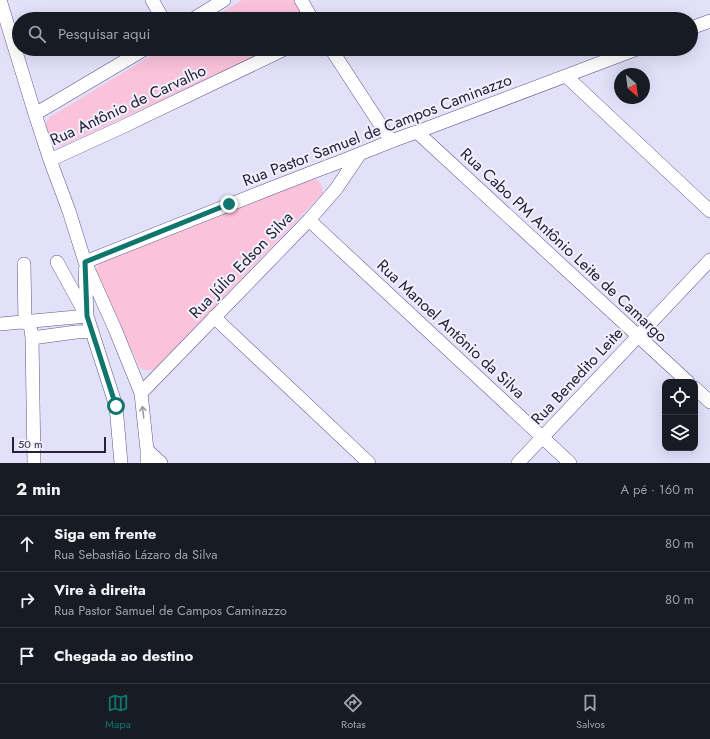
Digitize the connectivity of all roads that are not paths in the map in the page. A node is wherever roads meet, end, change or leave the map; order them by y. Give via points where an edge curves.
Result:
1 (0, 0) edge
2 (152, 0) edge
3 (224, 0) edge
4 (301, 0) edge
5 (159, 12) edge
6 (205, 12) edge
7 (308, 12) edge
8 (710, 21) edge
9 (698, 25) edge
10 (12, 39) edge
11 (17, 56) edge
12 (133, 56) edge
13 (270, 56) edge
14 (336, 56) edge
15 (619, 56) edge
16 (566, 76) junction
17 (35, 114) junction
18 (417, 132) junction
19 (391, 141) junction
20 (359, 155) junction
21 (50, 160) junction
22 (710, 211) edge
23 (309, 220) junction
24 (710, 260) edge
25 (57, 262) dead end
26 (24, 264) dead end
27 (87, 268) junction
28 (87, 316) junction
29 (214, 317) junction
30 (27, 322) junction
31 (0, 324) edge
32 (92, 332) junction
33 (638, 335) junction
34 (32, 338) junction
35 (685, 379) edge
36 (698, 391) edge
37 (141, 393) junction
38 (710, 402) edge
39 (543, 437) junction
40 (147, 457) edge
41 (34, 463) edge
42 (121, 463) edge
43 (161, 463) edge
44 (369, 463) edge
45 (518, 463) edge
46 (570, 463) edge

1 - 10 street
2 - 5 street
3 - 6 street
4 - 7 street
8 - 9 street
11 - 17 street
12 - 17 street
13 - 21 street, Rua Antônio de Carvalho
14 - 19 street
15 - 16 street, Rua Pastor Samuel de Campos Caminazzo
16 - 18 street, Rua Pastor Samuel de Campos Caminazzo
16 - 22 street
17 - 21 street
18 - 19 street, Rua Pastor Samuel de Campos Caminazzo
18 - 33 street, Rua Cabo PM Antônio Leite de Camargo
19 - 20 street, Rua Pastor Samuel de Campos Caminazzo
20 - 23 street, Rua Júlio Edson Silva via 336,189
20 - 27 street, Rua Pastor Samuel de Campos Caminazzo via 229,204
21 - 27 street
23 - 29 street, Rua Júlio Edson Silva
23 - 39 street, Rua Manoel Antônio da Silva
24 - 33 street, Rua Benedito Leite
25 - 28 street
26 - 30 street
27 - 28 street
27 - 37 street via 116,329
28 - 30 street
28 - 32 street
29 - 37 street, Rua Júlio Edson Silva
29 - 44 street
30 - 31 street
30 - 34 street
32 - 34 street
32 - 42 street via 116,406
33 - 35 street, Rua Cabo PM Antônio Leite de Camargo
33 - 39 street, Rua Benedito Leite
34 - 41 street
36 - 38 street
40 -> 37 street
39 - 45 street, Rua Benedito Leite
39 - 46 street, Rua Manoel Antônio da Silva
40 - 43 street

